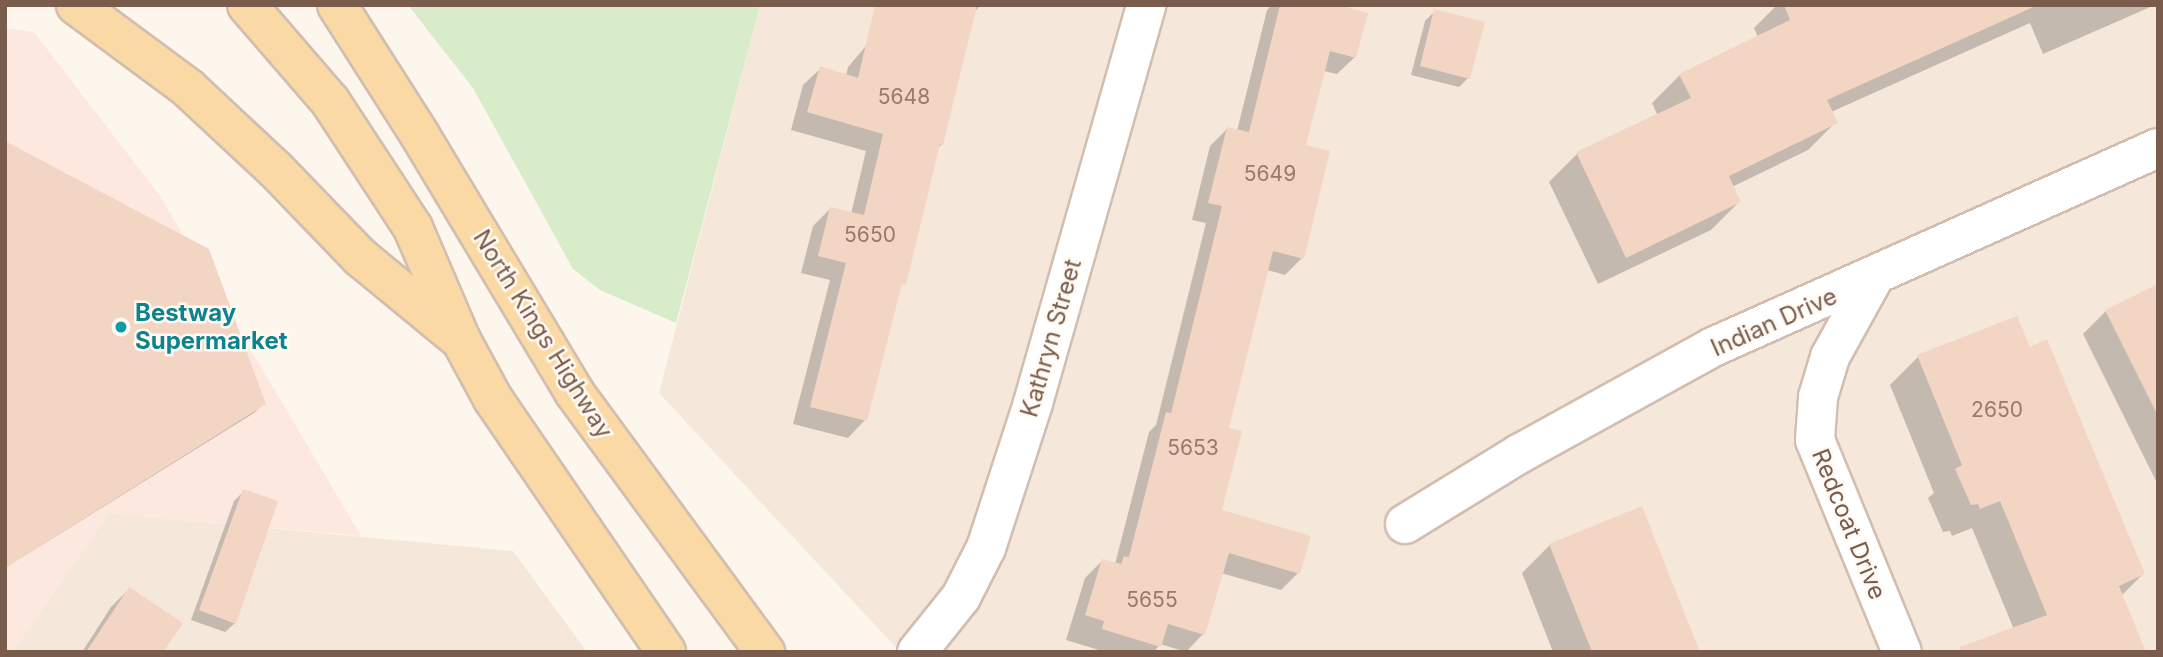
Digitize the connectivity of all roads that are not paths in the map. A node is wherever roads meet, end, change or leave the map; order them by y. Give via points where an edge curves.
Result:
1 (76, 5) edge
2 (247, 5) edge
3 (337, 5) edge
4 (1146, 5) edge
5 (2158, 148) edge
6 (1872, 279) junction
7 (461, 340) junction
8 (1405, 524) dead end
9 (666, 652) edge
10 (765, 652) edge
11 (917, 652) edge
12 (1902, 652) edge

1 - 7 main road via 188,88 360,257
2 - 7 main road via 330,101 413,228
3 - 10 main road, North Kings Highway via 574,392
4 - 11 street, Kathryn Street via 1033,403 986,548 961,597
5 - 6 street, Indian Drive
6 - 8 street, Indian Drive via 1713,347 1518,454
6 - 12 street, Redcoat Drive via 1830,357 1818,397 1815,440
7 - 9 main road via 493,399

